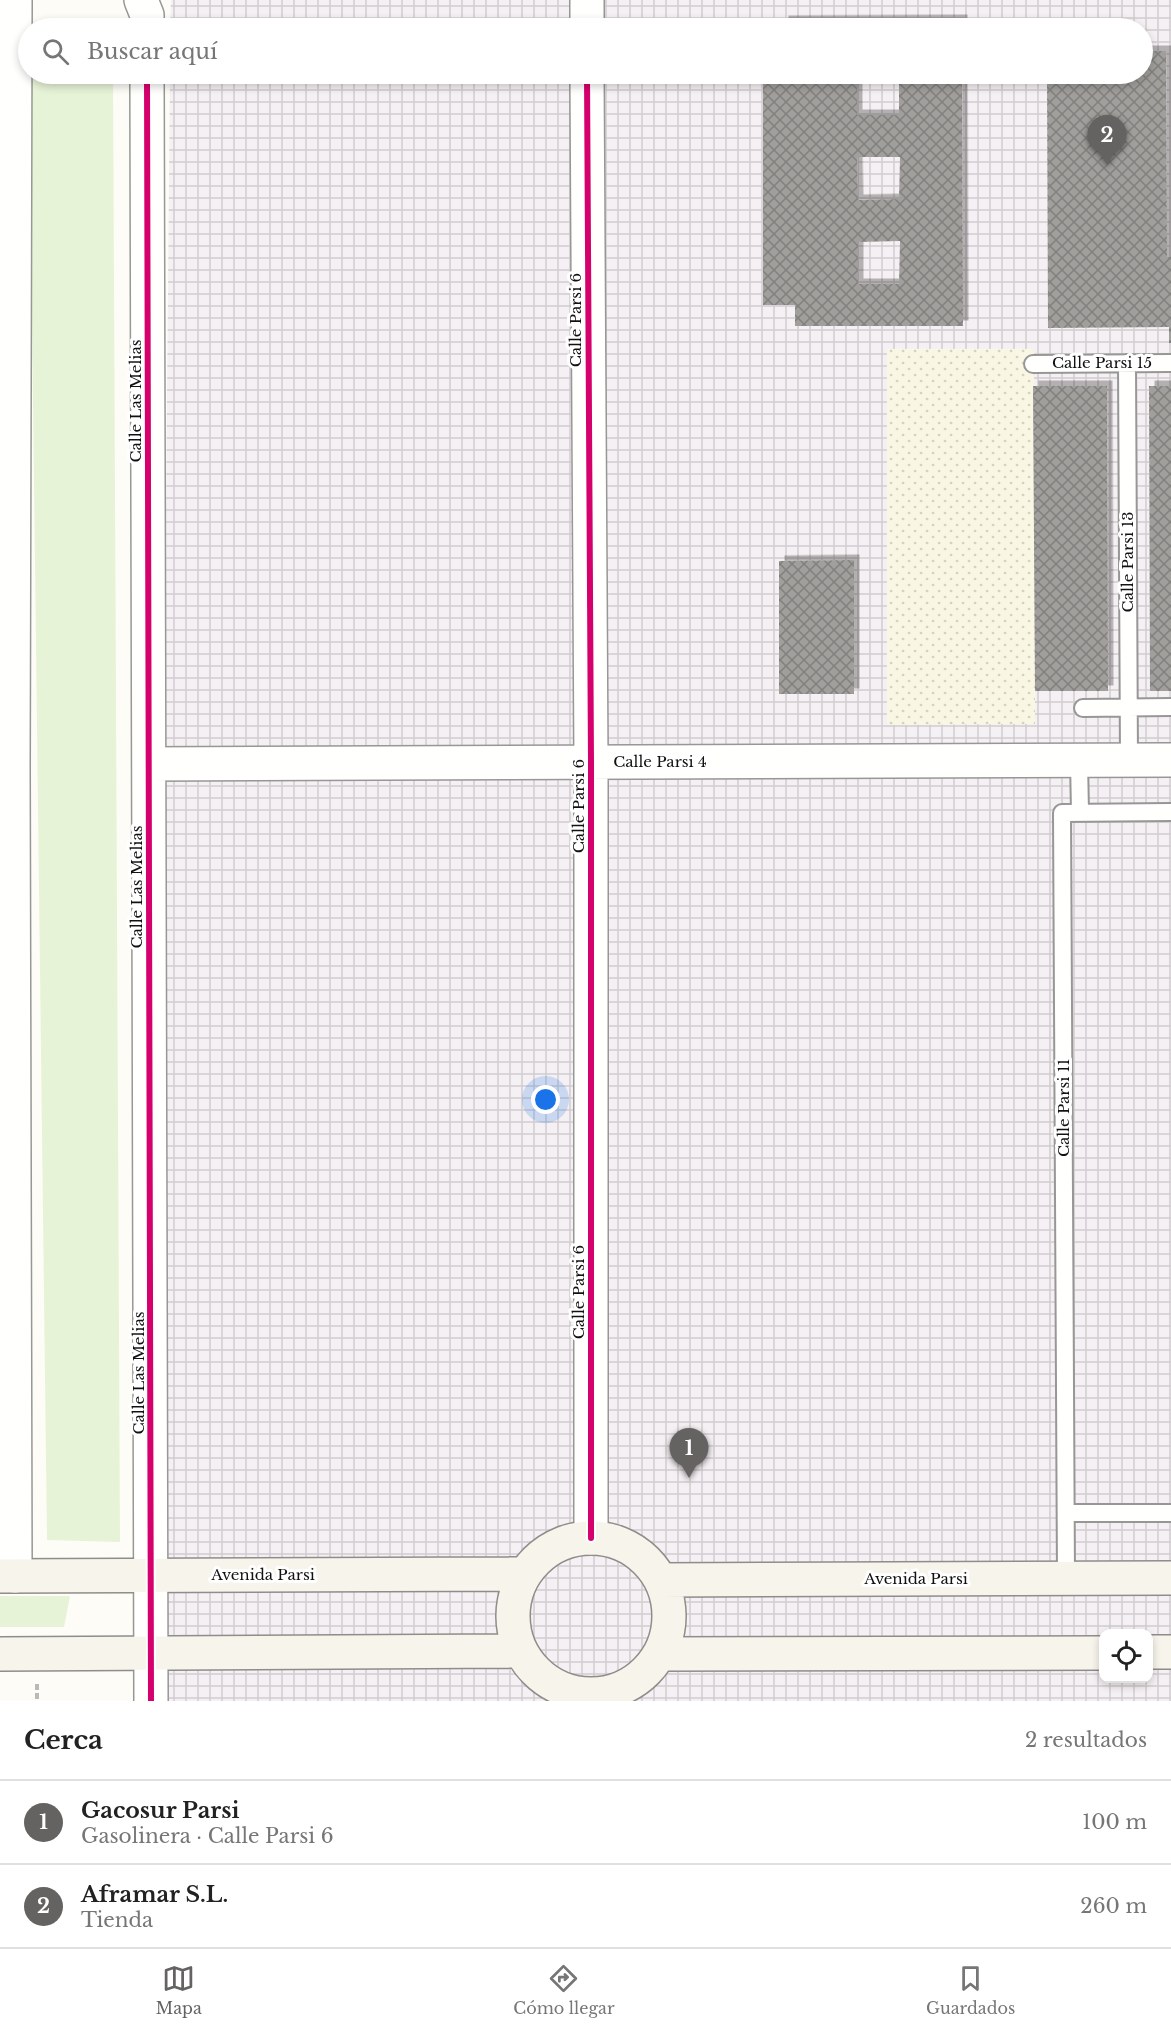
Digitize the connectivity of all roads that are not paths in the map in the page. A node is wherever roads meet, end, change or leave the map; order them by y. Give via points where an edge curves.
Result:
1 (15, 0) edge
2 (141, 0) edge
3 (587, 0) edge
4 (147, 18) edge
5 (587, 18) edge
6 (147, 84) edge
7 (587, 84) edge
8 (1033, 363) dead end
9 (1127, 363) junction
10 (1171, 363) edge
11 (1171, 707) edge
12 (1083, 708) dead end
13 (1129, 708) junction
14 (1129, 760) junction
15 (1171, 760) edge
16 (1079, 761) junction
17 (591, 762) junction
18 (149, 764) junction
19 (6, 768) edge
20 (1080, 812) junction
21 (1171, 812) edge
22 (7, 1162) edge
23 (1066, 1513) junction
24 (1171, 1513) edge
25 (591, 1538) junction
26 (525, 1574) junction
27 (152, 1575) junction
28 (7, 1576) edge
29 (1066, 1578) junction
30 (1171, 1578) edge
31 (661, 1580) junction
32 (520, 1651) junction
33 (151, 1652) junction
34 (1153, 1652) edge
35 (1171, 1652) edge
36 (1099, 1653) edge
37 (0, 1654) edge
38 (660, 1654) junction
39 (587, 1698) edge
40 (151, 1701) edge

1 - 19 street
2 - 4 street
3 - 5 street
6 - 18 street, Calle Las Melias
7 - 17 street, Calle Parsi 6
8 - 9 lane, Calle Parsi 15
9 - 10 lane, Calle Parsi 15
9 - 13 lane, Calle Parsi 13
11 - 13 lane
12 - 13 lane
13 - 14 lane, Calle Parsi 13
14 - 15 street, Calle Parsi 4
14 - 16 street, Calle Parsi 4
16 - 17 street, Calle Parsi 4
16 - 20 lane
17 - 18 street, Calle Parsi 4
17 - 25 street, Calle Parsi 6
18 - 27 street, Calle Las Melias
19 - 22 street
20 - 21 lane
20 - 23 lane, Calle Parsi 11 via 1062,813
22 - 28 street
23 - 24 lane
23 - 29 lane, Calle Parsi 11
25 - 26 street via 565,1542 550,1550
25 - 31 street via 612,1540 632,1549 649,1562
26 - 27 street, Avenida Parsi
26 - 32 street via 515,1599 513,1625
27 - 28 street, Avenida Parsi
27 - 33 street, Calle Las Melias
29 - 30 street, Avenida Parsi
29 - 31 street, Avenida Parsi
31 - 38 street via 669,1604 669,1629
32 - 33 street
32 - 39 street via 548,1682
33 - 37 street
33 - 40 street, Calle Las Melias
34 - 35 street
36 - 38 street
38 - 39 street via 647,1672 630,1685

